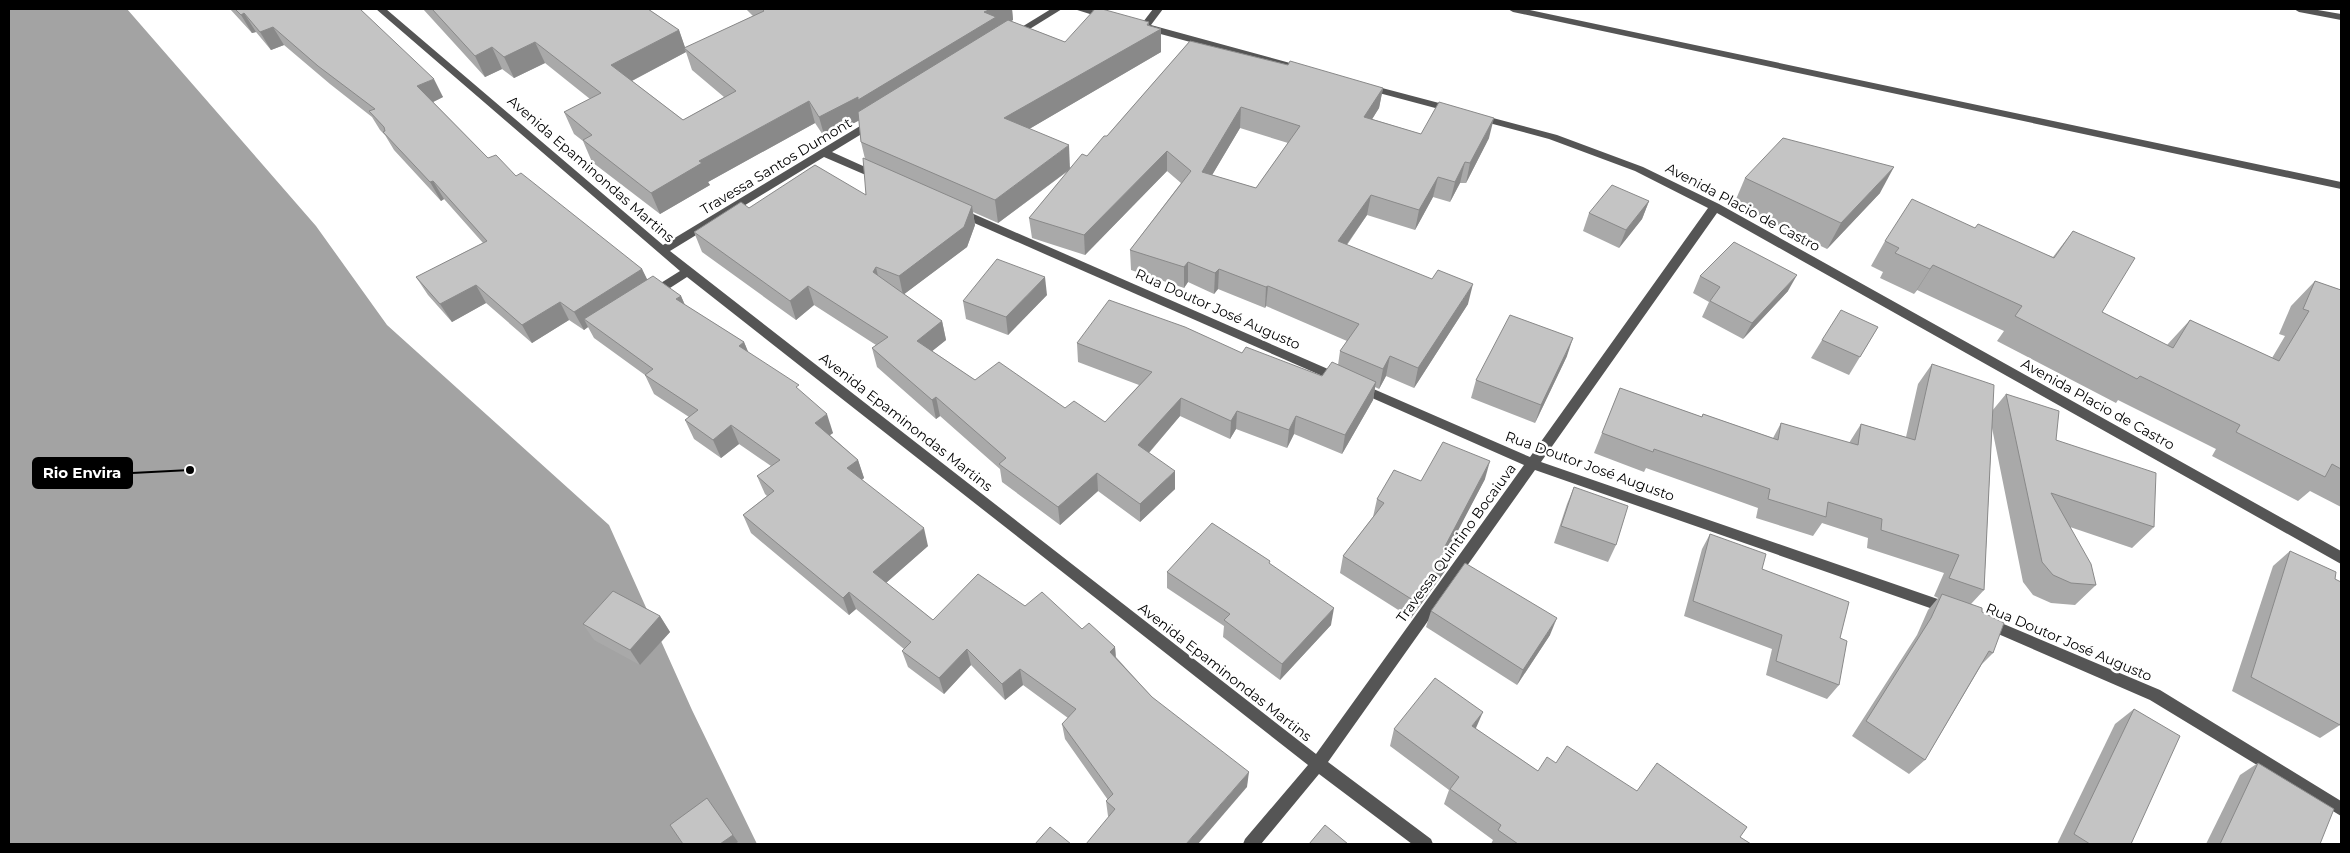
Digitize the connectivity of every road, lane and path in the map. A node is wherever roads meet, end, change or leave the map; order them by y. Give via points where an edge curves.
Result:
1 (381, 9) edge
2 (1057, 9) edge
3 (1079, 9) edge
4 (1158, 9) edge
5 (1514, 9) edge
6 (2299, 9) edge
7 (2341, 17) edge
8 (1117, 19) edge
9 (1007, 40) edge
10 (1297, 68) edge
11 (1354, 83) edge
12 (883, 117) edge
13 (824, 153) junction
14 (888, 181) edge
15 (2341, 186) edge
16 (1715, 207) junction
17 (952, 209) edge
18 (662, 251) junction
19 (688, 271) junction
20 (639, 302) edge
21 (1533, 464) junction
22 (2341, 558) edge
23 (1958, 612) edge
24 (1977, 619) edge
25 (1318, 764) junction
26 (2341, 809) edge
27 (1251, 844) edge
28 (1425, 844) edge

1 - 18 street, Avenida Epaminondas Martins
2 - 9 street
3 - 8 street
4 - 10 street via 1141,25
5 - 15 street
6 - 7 street
11 - 16 street, Avenida Placio de Castro via 1552,137 1640,169
12 - 13 street, Travessa Santos Dumont
13 - 14 street
13 - 18 street, Travessa Santos Dumont
16 - 21 street, Travessa Quintino Bocaiuva
16 - 22 street, Avenida Placio de Castro
17 - 21 street, Rua Doutor José Augusto
18 - 19 street, Avenida Epaminondas Martins
19 - 20 street
19 - 25 street, Avenida Epaminondas Martins
21 - 23 street, Rua Doutor José Augusto
21 - 25 street, Travessa Quintino Bocaiuva
24 - 26 street, Rua Doutor José Augusto via 2155,695
25 - 27 street, Travessa Quintino Bocaiuva
25 - 28 street, Avenida Epaminondas Martins

